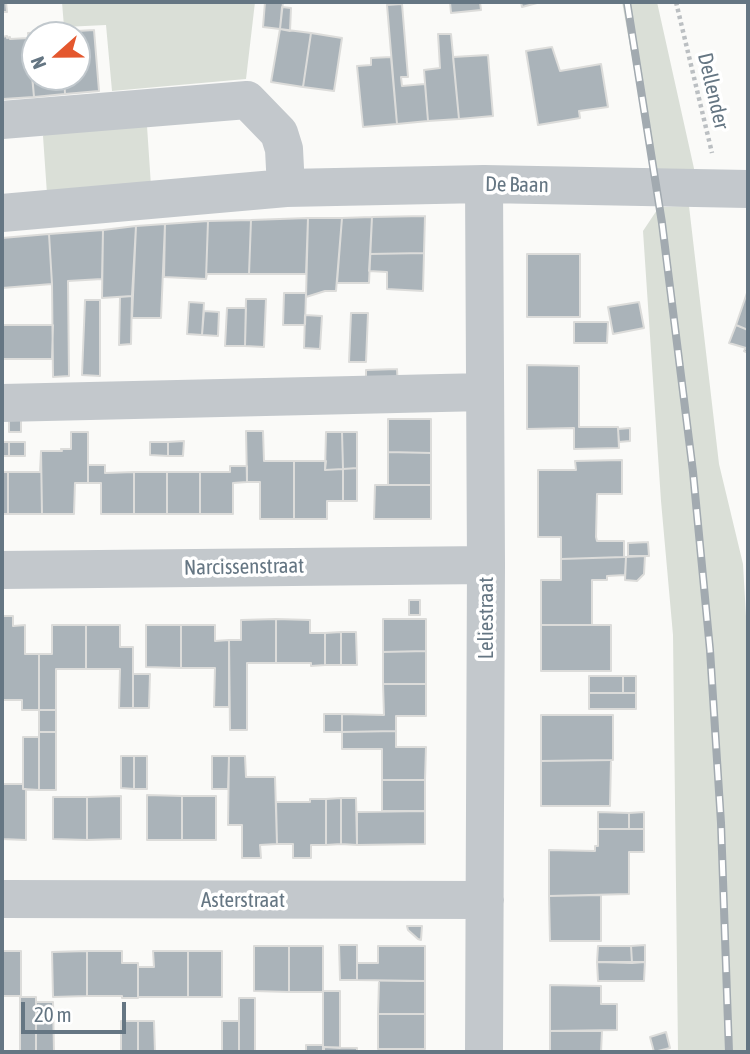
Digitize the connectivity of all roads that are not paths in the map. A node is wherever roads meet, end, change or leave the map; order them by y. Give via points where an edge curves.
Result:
1 (2, 120) edge
2 (484, 184) junction
3 (286, 188) junction
4 (734, 188) edge
5 (2, 213) edge
6 (485, 392) junction
7 (2, 403) edge
8 (486, 565) junction
9 (2, 570) edge
10 (2, 899) edge
11 (485, 900) junction
12 (484, 1052) edge

1 - 3 street via 247,100 279,134 285,149
2 - 3 street, De Baan
2 - 4 street, De Baan
2 - 6 street, Leliestraat
3 - 5 street, De Baan
6 - 7 street
6 - 8 street, Leliestraat
8 - 9 street, Narcissenstraat
8 - 11 street, Leliestraat
10 - 11 street, Asterstraat
11 - 12 street, Leliestraat

